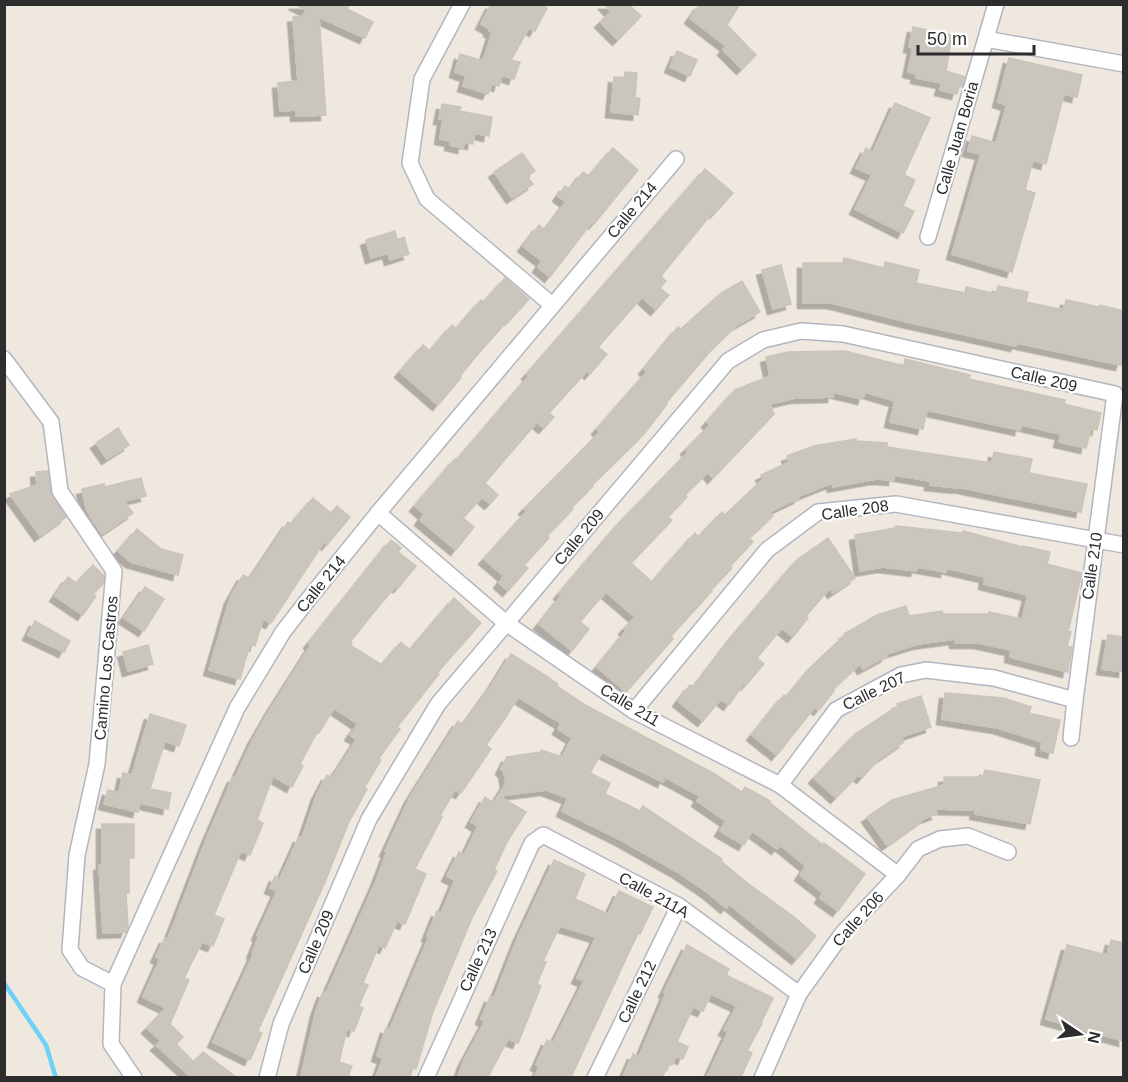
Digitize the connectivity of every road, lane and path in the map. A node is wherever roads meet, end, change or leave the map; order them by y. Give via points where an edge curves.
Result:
1 (462, 4) edge
2 (996, 4) edge
3 (986, 39) junction
4 (1124, 64) edge
5 (676, 159) dead end
6 (927, 237) dead end
7 (552, 305) junction
8 (4, 359) edge
9 (1115, 394) joint
10 (378, 513) junction
11 (1096, 540) junction
12 (1124, 545) edge
13 (506, 623) junction
14 (1075, 700) junction
15 (634, 711) junction
16 (1071, 738) dead end
17 (780, 785) junction
18 (532, 843) joint
19 (1008, 852) dead end
20 (898, 875) junction
21 (679, 906) junction
22 (113, 984) junction
23 (799, 994) junction
24 (134, 1077) edge
25 (267, 1077) edge
26 (426, 1077) edge
27 (595, 1077) edge
28 (762, 1077) edge

1 - 7 street via 422,79 410,163 428,199
2 - 3 street, Calle Juan Boria
3 - 4 street
3 - 6 street, Calle Juan Boria
5 - 7 street, Calle 214
7 - 10 street, Calle 214
8 - 22 street, Camino Los Castros via 51,422 60,491 114,572 97,764 77,855 70,950 82,968
9 - 11 street, Calle 210
9 - 13 street, Calle 209 via 843,334 801,331 764,340 728,362
10 - 13 street, Calle 211
10 - 22 street, Calle 214 via 283,632 237,708
11 - 12 street, Calle 208
11 - 14 street, Calle 210
11 - 15 street, Calle 208 via 896,504 818,513 767,550
13 - 15 street, Calle 211
13 - 25 street, Calle 209 via 438,704 369,819 281,1024
14 - 16 street, Calle 210
14 - 17 street, Calle 207 via 994,678 926,670 901,675 836,710
15 - 17 street, Calle 211
17 - 20 street, Calle 211
18 - 21 street, Calle 211A via 543,836
18 - 26 street, Calle 213
19 - 20 street, Calle 206 via 968,836 940,839 918,849
20 - 23 street, Calle 206 via 842,934
21 - 23 street, Calle 211A
21 - 27 street, Calle 212
22 - 24 street, Calle 214 via 111,1044
23 - 28 street, Calle 206

